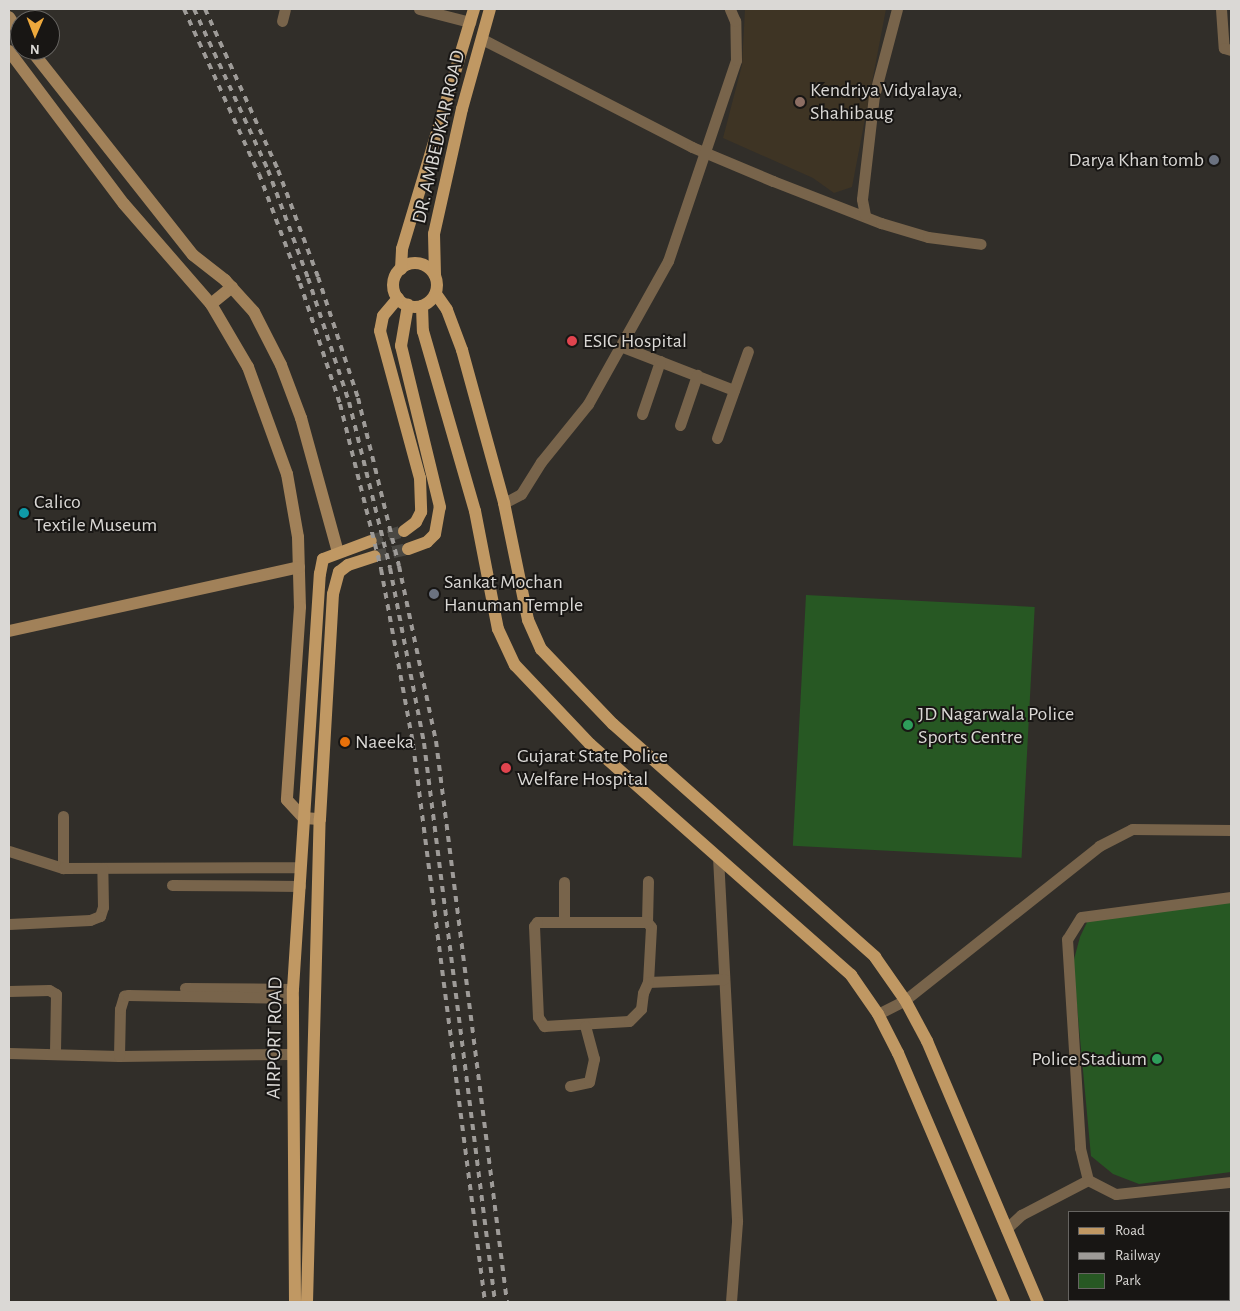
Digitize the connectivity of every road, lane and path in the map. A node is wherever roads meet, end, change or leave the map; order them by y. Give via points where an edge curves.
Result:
1 (285, 9) edge
2 (419, 9) edge
3 (474, 9) edge
4 (490, 9) edge
5 (730, 9) edge
6 (896, 9) edge
7 (1221, 9) edge
8 (282, 21) dead end
9 (470, 22) junction
10 (482, 39) junction
11 (1231, 50) edge
12 (9, 51) edge
13 (39, 60) edge
14 (704, 152) junction
15 (865, 215) junction
16 (981, 244) dead end
17 (401, 269) junction
18 (435, 275) junction
19 (232, 287) junction
20 (436, 294) junction
21 (403, 302) junction
22 (211, 304) junction
23 (422, 306) junction
24 (623, 347) junction
25 (748, 351) dead end
26 (660, 361) junction
27 (697, 375) junction
28 (734, 390) junction
29 (642, 414) dead end
30 (680, 425) dead end
31 (717, 438) dead end
32 (504, 504) junction
33 (404, 532) tunnel mouth
34 (371, 541) tunnel mouth
35 (408, 549) tunnel mouth
36 (338, 552) junction
37 (375, 556) tunnel mouth
38 (299, 567) junction
39 (9, 631) edge
40 (63, 816) dead end
41 (304, 818) junction
42 (320, 819) junction
43 (1231, 830) edge
44 (9, 851) edge
45 (718, 856) junction
46 (300, 867) junction
47 (63, 868) junction
48 (102, 868) junction
49 (648, 881) dead end
50 (564, 882) dead end
51 (172, 885) dead end
52 (300, 886) junction
53 (1231, 897) edge
54 (564, 921) junction
55 (647, 922) junction
56 (9, 924) edge
57 (724, 979) junction
58 (648, 982) junction
59 (185, 988) dead end
60 (9, 990) edge
61 (293, 994) junction
62 (905, 1000) junction
63 (878, 1014) junction
64 (585, 1026) junction
65 (9, 1053) edge
66 (55, 1054) junction
67 (292, 1054) junction
68 (119, 1056) junction
69 (570, 1086) dead end
70 (1088, 1180) junction
71 (1231, 1182) edge
72 (1006, 1229) junction
73 (295, 1302) edge
74 (308, 1302) edge
75 (731, 1302) edge
76 (1004, 1302) edge
77 (1038, 1302) edge

1 - 8 street
2 - 9 street
3 - 9 main road, DR. AMBEDKAR ROAD
4 - 10 main road, DR. AMBEDKAR ROAD
5 - 14 street via 735,21 736,60
6 - 15 street via 874,96 862,200
7 - 11 street via 1224,48
9 - 17 main road, DR. AMBEDKAR ROAD via 402,249
10 - 14 street via 521,62
10 - 18 main road, DR. AMBEDKAR ROAD via 434,234
12 - 22 street via 124,204
13 - 19 street via 193,254
14 - 15 street
14 - 24 street via 668,262
15 - 16 street via 928,237
17 - 18 main road via 419,264
17 - 21 main road via 394,280
18 - 20 main road
19 - 22 street
19 - 36 street via 254,312 281,365 318,470
20 - 23 main road
20 - 32 main road via 447,310 462,350
21 - 23 main road
21 - 33 main road via 383,316 380,331 420,478 421,512 416,522
21 - 35 main road via 401,346 440,507 435,534 427,542
22 - 38 street via 248,366 287,474 298,537
23 - 45 main road via 423,330 474,511 498,630 515,665 590,744
24 - 26 street
24 - 32 street via 588,404 541,462 521,494
25 - 28 street
26 - 27 street
26 - 29 street
27 - 28 street
27 - 30 street
28 - 31 street
32 - 62 main road via 528,620 541,649 613,724 875,957
34 - 36 main road
36 - 41 main road, AIRPORT ROAD via 323,559 320,574
37 - 42 main road, AIRPORT ROAD via 348,564 339,572 332,594
38 - 39 street
38 - 41 street via 300,607 287,800
40 - 47 street
41 - 42 street
41 - 46 main road, AIRPORT ROAD
42 - 74 main road, AIRPORT ROAD
43 - 62 street via 1132,830 1099,846
44 - 47 street
45 - 57 street
45 - 63 main road via 851,975
46 - 48 street
46 - 52 main road, AIRPORT ROAD
47 - 48 street
48 - 56 street via 103,907 100,916 90,920
49 - 55 street
50 - 54 street
51 - 52 street
52 - 61 main road, AIRPORT ROAD
53 - 70 street via 1081,916 1068,939 1080,1148
54 - 55 street
54 - 64 street via 543,920 534,926 538,1016 544,1026
55 - 58 street via 651,927
57 - 58 street
57 - 75 street via 737,1222
58 - 64 street via 636,1018
59 - 61 street
60 - 66 street via 49,990 56,994
61 - 67 main road, AIRPORT ROAD
61 - 68 street via 124,996 120,1009
62 - 63 street
62 - 72 main road via 927,1041
63 - 76 main road via 898,1053
64 - 69 street via 594,1059 589,1082
65 - 66 street
66 - 68 street
67 - 68 street
67 - 73 main road, AIRPORT ROAD
70 - 71 street via 1116,1194
70 - 72 street via 1022,1214
72 - 77 main road

